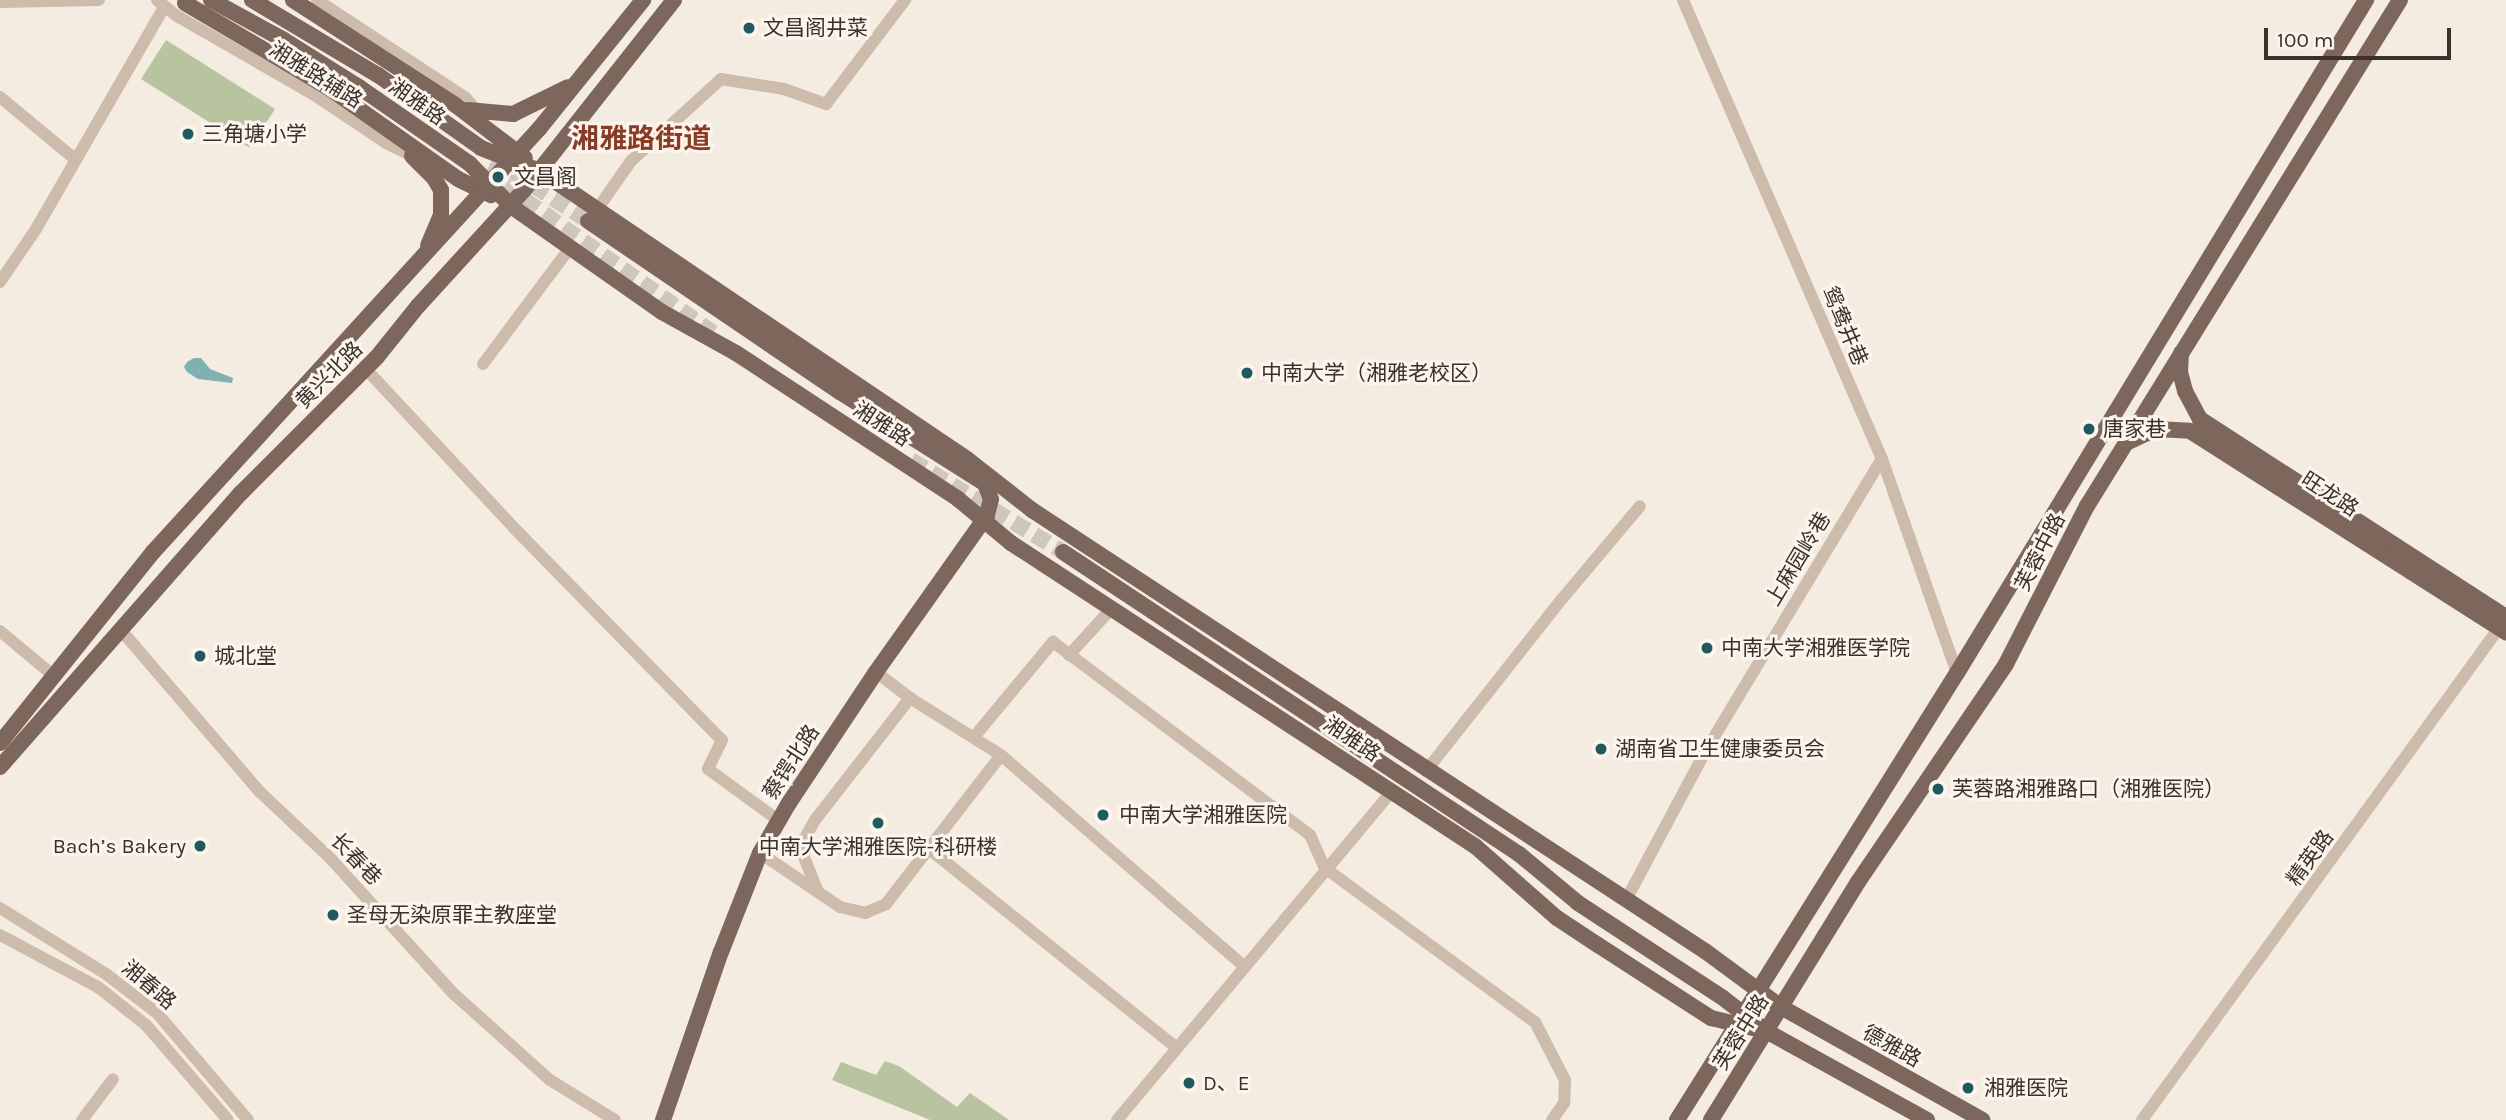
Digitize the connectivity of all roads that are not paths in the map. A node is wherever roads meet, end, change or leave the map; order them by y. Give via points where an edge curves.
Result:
1 (99, 0) edge
2 (211, 0) edge
3 (252, 0) edge
4 (293, 0) edge
5 (317, 0) edge
6 (643, 0) edge
7 (674, 0) edge
8 (905, 0) edge
9 (1683, 0) edge
10 (2366, 0) edge
11 (2400, 0) edge
12 (0, 2) edge
13 (161, 3) edge
14 (185, 3) dead end
15 (579, 80) junction
16 (0, 97) edge
17 (454, 104) junction
18 (479, 113) junction
19 (375, 121) junction
20 (497, 135) junction
21 (410, 155) junction
22 (515, 156) junction
23 (76, 160) junction
24 (540, 171) junction
25 (458, 179) junction
26 (487, 188) junction
27 (510, 205) junction
28 (592, 216) junction
29 (569, 248) junction
30 (412, 271) junction
31 (0, 282) edge
32 (2181, 353) junction
33 (483, 364) dead end
34 (365, 368) junction
35 (2124, 445) junction
36 (967, 459) junction
37 (1882, 459) junction
38 (987, 485) junction
39 (1640, 506) dead end
40 (1032, 510) junction
41 (984, 520) junction
42 (1063, 552) tunnel mouth
43 (1112, 608) junction
44 (2505, 625) edge
45 (121, 630) junction
46 (0, 631) edge
47 (1069, 655) junction
48 (876, 672) junction
49 (1957, 673) junction
50 (54, 676) junction
51 (910, 698) junction
52 (974, 737) junction
53 (0, 743) edge
54 (1001, 755) junction
55 (0, 767) edge
56 (1426, 771) junction
57 (1392, 791) junction
58 (778, 820) junction
59 (928, 848) junction
60 (760, 853) junction
61 (1325, 869) junction
62 (818, 892) junction
63 (1626, 900) junction
64 (0, 908) edge
65 (0, 935) edge
66 (1244, 966) junction
67 (1759, 991) junction
68 (1781, 1007) junction
69 (1740, 1019) junction
70 (1766, 1031) junction
71 (1177, 1048) junction
72 (113, 1079) dead end
73 (82, 1120) edge
74 (228, 1120) edge
75 (248, 1120) edge
76 (615, 1120) edge
77 (663, 1120) edge
78 (1118, 1120) edge
79 (1552, 1120) edge
80 (1677, 1120) edge
81 (1711, 1120) edge
82 (1927, 1120) edge
83 (1982, 1120) edge
84 (2142, 1120) edge
85 (2150, 1120) edge

1 - 12 street
2 - 26 main road, 湘雅路 via 359,87 470,164
3 - 22 main road, 湘雅路 via 379,75 481,148
4 - 17 main road
5 - 18 street via 466,98
6 - 15 main road, 黄兴北路
7 - 24 main road, 黄兴北路
8 - 28 street via 826,104 784,89 722,79 631,160
9 - 37 street, 鸳鸯井巷
10 - 49 main road, 芙蓉中路
11 - 32 main road, 芙蓉中路
13 - 21 street, 湘雅路辅路
13 - 23 street
14 - 19 main road via 309,75
15 - 18 main road via 523,111 502,116
15 - 22 main road, 黄兴北路
16 - 23 street
17 - 18 main road
17 - 20 main road, 湘雅路
18 - 20 street
19 - 21 main road
19 - 25 main road
20 - 22 main road, 湘雅路
21 - 25 street, 湘雅路辅路
21 - 30 main road via 434,178 443,199 435,232
22 - 24 main road, 湘雅路
22 - 26 main road, 黄兴北路
23 - 31 street
24 - 27 main road, 黄兴北路
24 - 28 main road, 湘雅路
25 - 26 main road
26 - 27 main road, 湘雅路
26 - 30 main road, 黄兴北路
27 - 29 main road, 湘雅路
27 - 34 main road, 黄兴北路
28 - 36 main road, 湘雅路
28 - 38 main road, 湘雅路 via 840,392
29 - 33 street
29 - 41 main road, 湘雅路 via 662,313 736,353
30 - 50 main road, 黄兴北路 via 153,552
32 - 35 main road, 芙蓉中路
32 - 44 main road, 旺龙路 via 2185,391 2200,419
34 - 45 main road, 黄兴北路 via 241,494
34 - 58 street via 722,740 708,769
35 - 44 main road, 旺龙路 via 2156,429 2190,431
35 - 68 main road, 芙蓉中路 via 2087,506 2006,664 1858,881
36 - 38 main road
36 - 40 main road, 湘雅路
37 - 49 street, 鸳鸯井巷
37 - 63 street, 上麻园岭巷 via 1705,752
38 - 40 main road, 湘雅路
38 - 41 main road, 蔡锷北路 via 990,507
39 - 56 street
40 - 56 main road, 湘雅路
41 - 43 main road, 湘雅路 via 1011,543
41 - 48 main road, 蔡锷北路
42 - 69 main road, 湘雅路 via 1500,842
43 - 47 street
43 - 57 main road, 湘雅路
44 - 84 street, 精英路
44 - 85 street, 精英路
45 - 55 main road, 黄兴北路
45 - 76 street, 长春巷 via 260,792 331,859 454,994 550,1080
46 - 50 street
47 - 52 street via 1053,642
47 - 61 street via 1310,835
48 - 51 street
48 - 58 main road, 蔡锷北路
49 - 67 main road, 芙蓉中路
50 - 53 main road, 黄兴北路
51 - 52 street
51 - 62 street via 815,820 800,847
52 - 54 street
54 - 59 street
54 - 66 street
56 - 63 main road, 湘雅路
57 - 61 street
57 - 69 main road, 湘雅路 via 1494,860 1557,918 1711,1018
58 - 60 main road, 蔡锷北路
59 - 62 street via 886,904 865,912 841,907
59 - 71 street
60 - 62 street
60 - 77 main road, 蔡锷北路
61 - 66 street
61 - 79 street via 1535,1022 1565,1080 1564,1102
63 - 67 main road, 湘雅路
64 - 75 street, 湘春路 via 106,974 157,1013
65 - 74 street, 湘春路 via 97,987 146,1025
66 - 71 street
67 - 68 main road, 湘雅路
67 - 69 main road, 芙蓉中路
68 - 70 main road, 芙蓉中路
68 - 83 main road, 德雅路
69 - 70 main road, 湘雅路
69 - 80 main road, 芙蓉中路
70 - 81 main road, 芙蓉中路
70 - 82 main road
71 - 78 street
72 - 73 street

